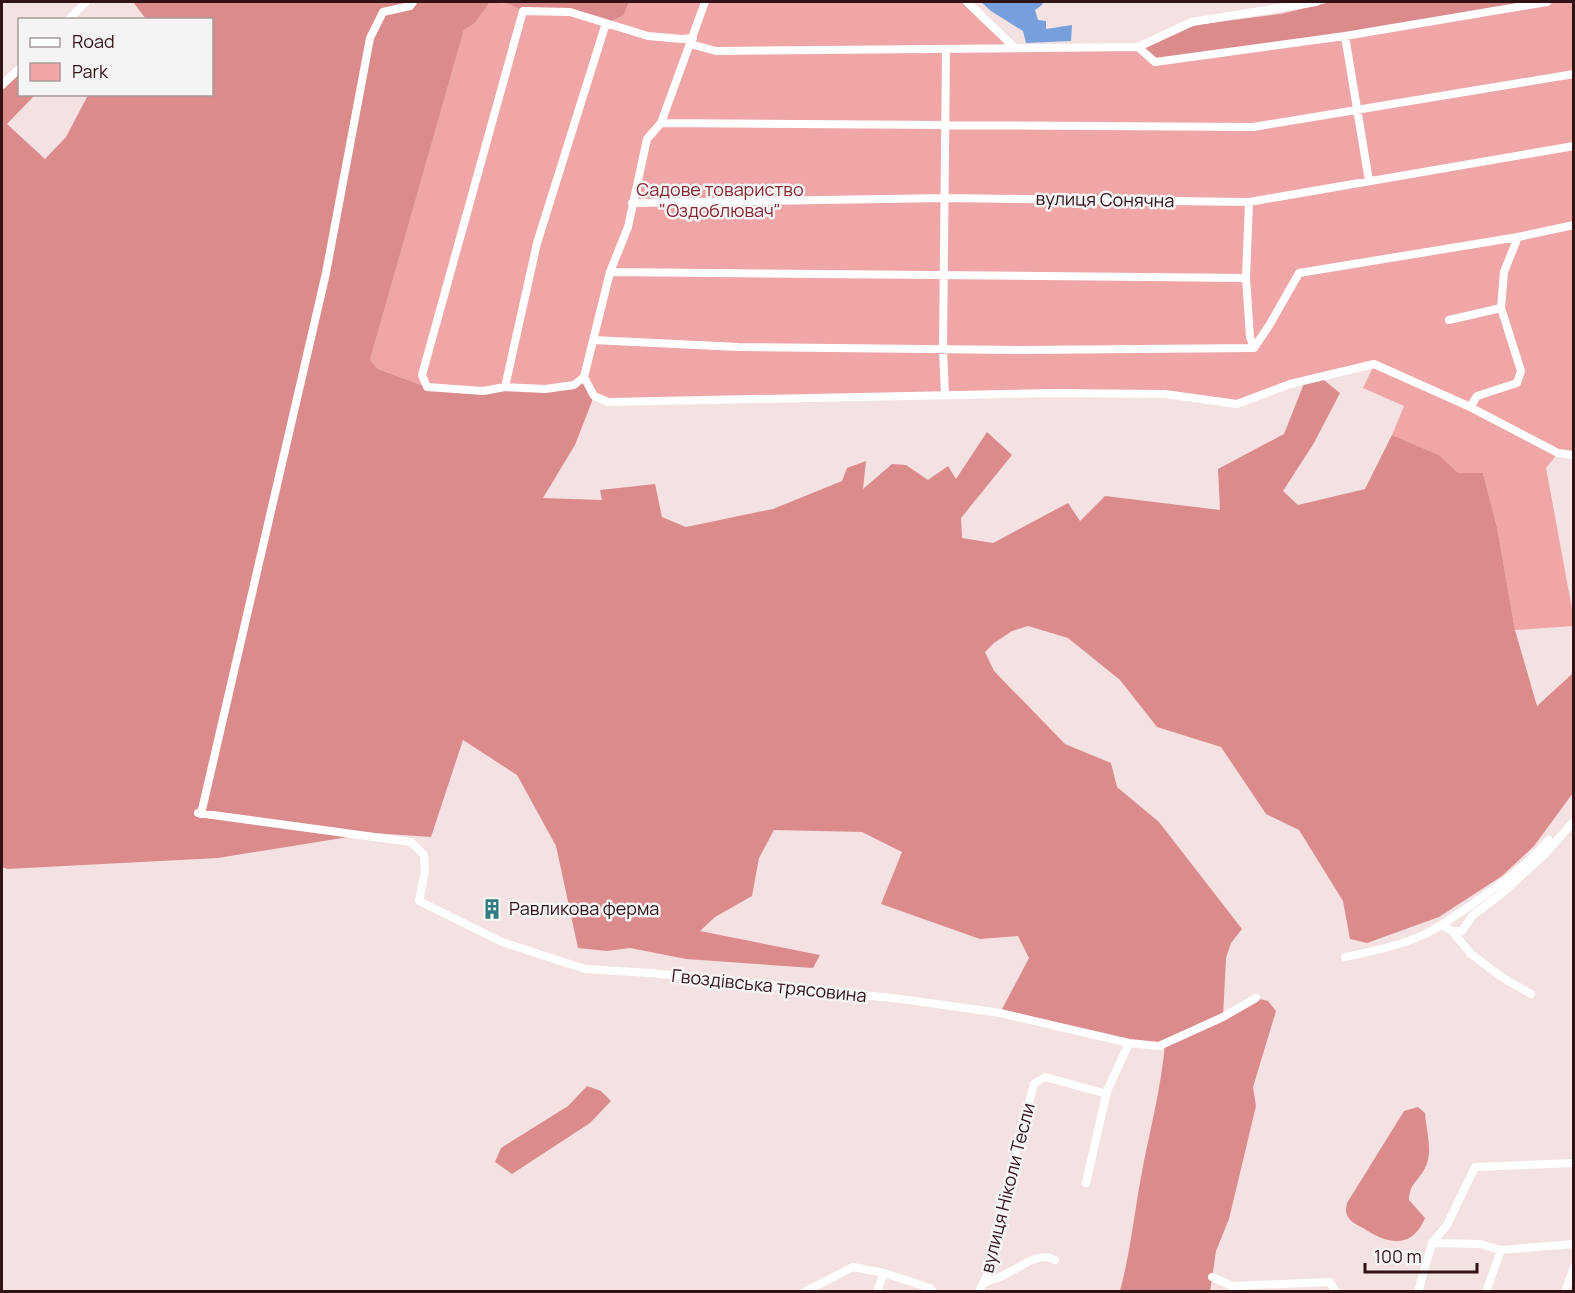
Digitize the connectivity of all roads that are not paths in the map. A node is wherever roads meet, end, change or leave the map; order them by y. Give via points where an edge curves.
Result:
1 (86, 2) edge
2 (413, 2) edge
3 (705, 2) edge
4 (967, 2) edge
5 (1316, 2) edge
6 (1547, 2) edge
7 (70, 18) edge
8 (606, 23) junction
9 (1345, 36) junction
10 (692, 41) junction
11 (1138, 46) junction
12 (1015, 48) junction
13 (946, 49) junction
14 (18, 70) edge
15 (1574, 75) edge
16 (2, 85) edge
17 (1358, 110) junction
18 (661, 123) junction
19 (946, 124) junction
20 (1574, 146) edge
21 (1369, 181) junction
22 (945, 198) junction
23 (1249, 202) junction
24 (632, 203) junction
25 (1574, 225) edge
26 (1518, 237) junction
27 (610, 272) junction
28 (944, 275) junction
29 (1246, 278) junction
30 (1501, 308) junction
31 (1449, 320) dead end
32 (593, 340) junction
33 (1254, 348) junction
34 (943, 349) junction
35 (584, 377) junction
36 (505, 387) junction
37 (945, 395) junction
38 (1470, 407) junction
39 (1574, 455) edge
40 (1574, 821) edge
41 (1549, 840) dead end
42 (1442, 925) junction
43 (1452, 931) junction
44 (1345, 957) dead end
45 (1531, 994) dead end
46 (1256, 998) dead end
47 (1129, 1043) junction
48 (1107, 1094) junction
49 (1574, 1163) edge
50 (1086, 1183) dead end
51 (1432, 1243) junction
52 (1574, 1244) edge
53 (1501, 1250) junction
54 (1056, 1260) dead end
55 (1574, 1267) edge
56 (884, 1273) junction
57 (1212, 1277) dead end
58 (983, 1283) junction
59 (804, 1292) edge
60 (877, 1292) edge
61 (933, 1292) edge
62 (979, 1292) edge
63 (1336, 1292) edge
64 (1418, 1292) edge
65 (1486, 1292) edge
66 (1565, 1292) edge

1 - 7 street
2 - 47 street, Гвоздівська трясовина via 383,12 370,38 326,273 200,813 411,842 424,855 419,901 502,942 585,969 912,1001 1000,1013
3 - 10 street
4 - 12 street
5 - 11 street via 1192,22
6 - 9 street
8 - 10 street via 648,36
8 - 36 street via 537,243
8 - 36 street via 570,12 523,11 422,375 427,387 483,391
9 - 11 street via 1155,62
9 - 17 street
10 - 13 street via 716,51
10 - 18 street
11 - 12 street
12 - 13 street
13 - 19 street
14 - 16 street
15 - 17 street
17 - 19 street via 1253,127
17 - 21 street
18 - 19 street
18 - 24 street via 647,140
19 - 22 street
20 - 21 street, вулиця Сонячна
21 - 23 street, вулиця Сонячна
22 - 23 street, вулиця Сонячна
22 - 24 street, вулиця Сонячна
22 - 28 street
23 - 29 street
24 - 27 street via 628,227
25 - 26 street
26 - 30 street via 1504,272
26 - 33 street via 1299,273
27 - 28 street
27 - 32 street
28 - 29 street
28 - 34 street
29 - 33 street
30 - 31 street
30 - 38 street via 1521,371 1516,383 1478,396
32 - 34 street via 738,347
32 - 35 street
33 - 34 street
34 - 37 street
35 - 36 street via 574,385
35 - 37 street via 594,396 608,402
37 - 38 street via 1165,393 1237,404 1290,384 1374,364
38 - 39 street via 1558,453
40 - 43 street via 1544,855 1473,915 1462,931
41 - 42 street via 1508,880
42 - 43 street
42 - 44 street via 1415,938
43 - 45 street via 1471,954
46 - 47 street, Гвоздівська трясовина via 1159,1046
47 - 48 street
48 - 50 street
48 - 58 street, вулиця Ніколи Тесли via 1050,1077 1034,1084
49 - 51 street via 1475,1167 1447,1225
51 - 53 street
51 - 64 street
52 - 53 street
53 - 65 street
54 - 58 street via 1040,1257
55 - 66 street
56 - 59 street via 853,1267
56 - 60 street
56 - 61 street
57 - 63 street via 1232,1286 1330,1282
58 - 62 street, вулиця Ніколи Тесли

